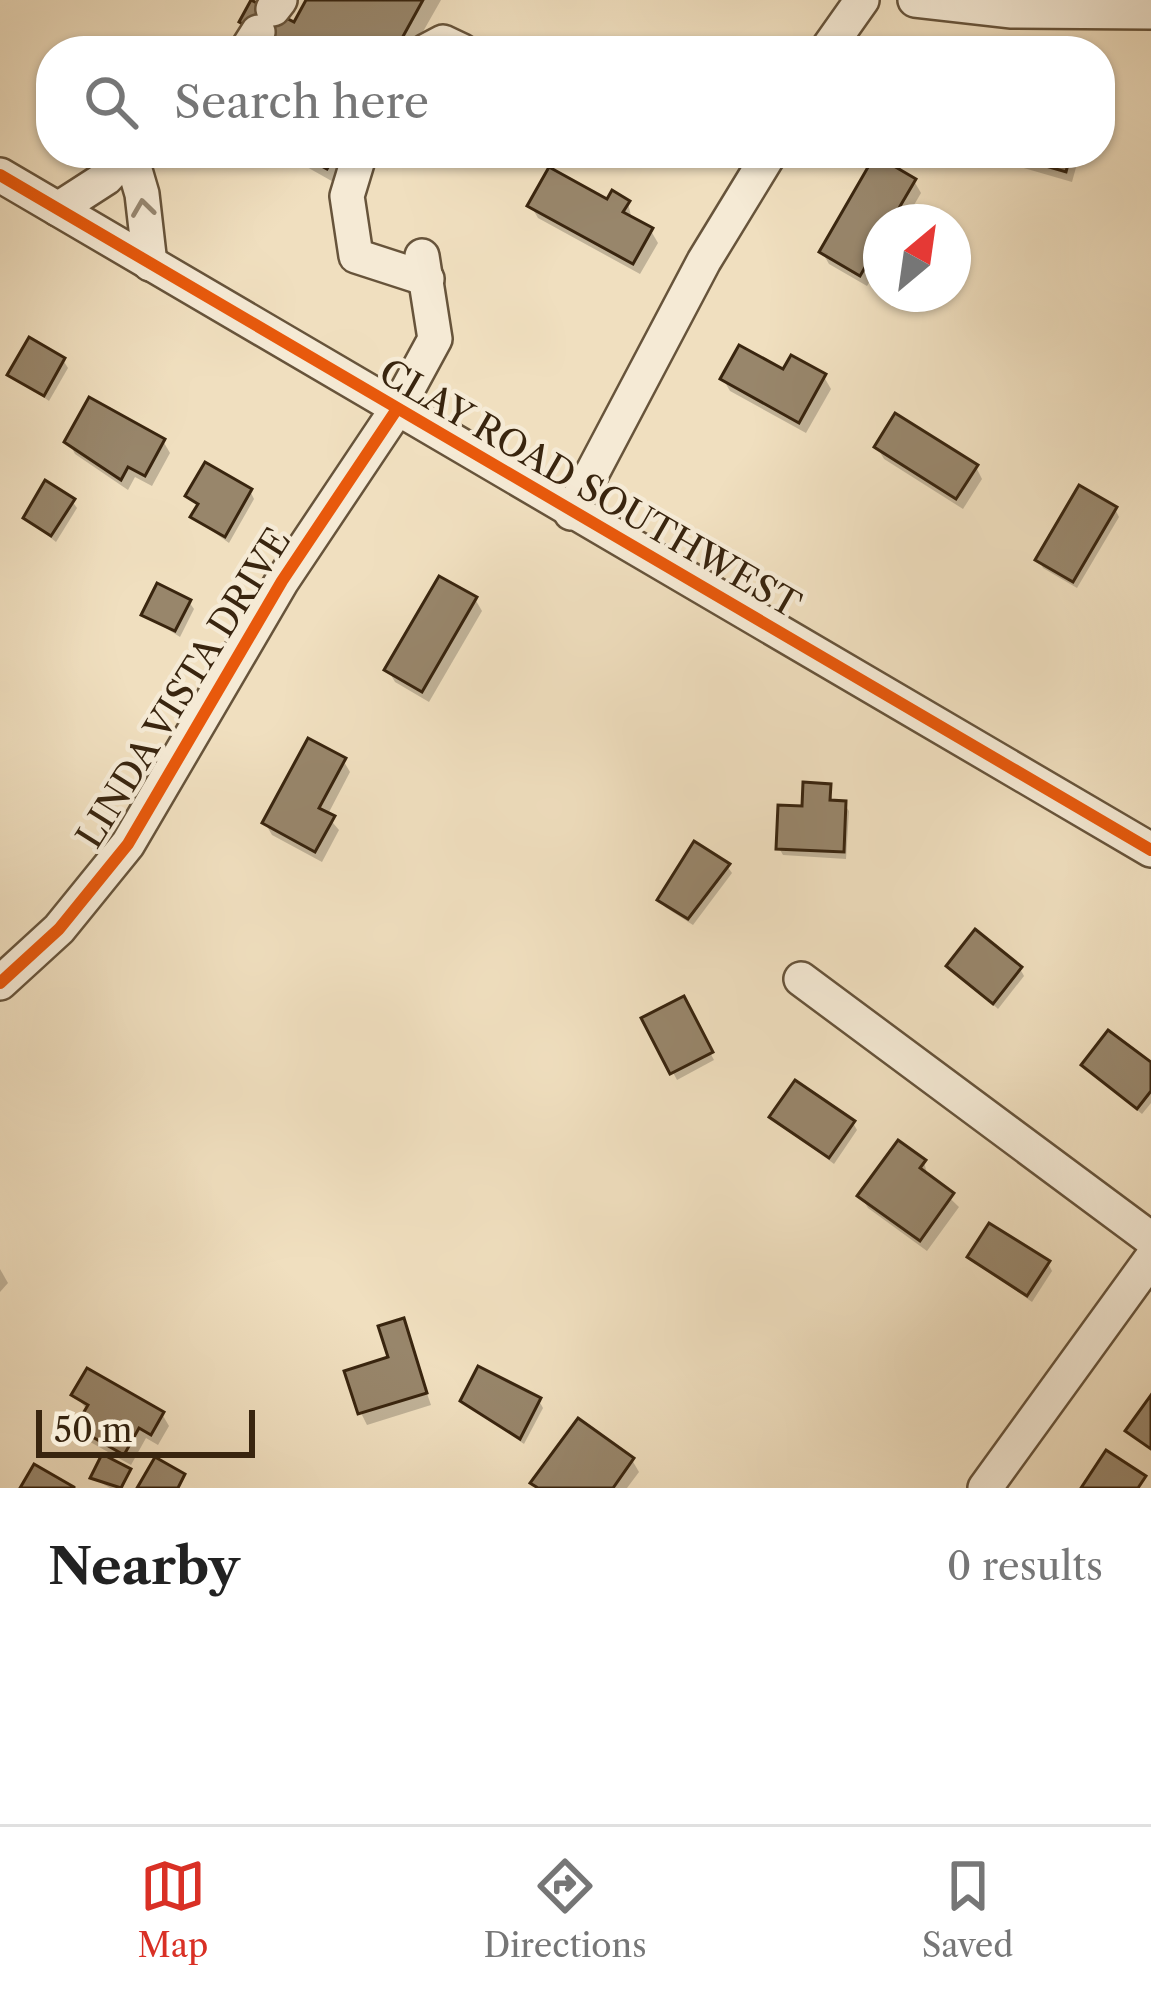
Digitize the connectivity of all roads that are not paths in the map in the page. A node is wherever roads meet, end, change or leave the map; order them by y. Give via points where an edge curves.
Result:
1 (862, 0) edge
2 (915, 0) edge
3 (1151, 12) edge
4 (837, 36) edge
5 (116, 168) edge
6 (134, 168) edge
7 (355, 168) edge
8 (761, 168) edge
9 (0, 175) edge
10 (58, 209) junction
11 (150, 264) junction
12 (397, 410) junction
13 (571, 513) junction
14 (1151, 850) edge
15 (801, 979) dead end
16 (0, 983) edge
17 (1151, 1239) edge
18 (1151, 1258) edge
19 (985, 1488) edge

1 - 4 street
2 - 3 street via 1012,11
5 - 10 street
11 -> 6 street
7 - 12 street, LINDA VISTA DRIVE via 347,196 356,256 425,267 435,339
8 - 13 street
9 - 10 street, CLAY ROAD SOUTHWEST
10 - 11 street, CLAY ROAD SOUTHWEST
11 - 12 street, CLAY ROAD SOUTHWEST
12 - 13 street, CLAY ROAD SOUTHWEST
12 - 16 street, LINDA VISTA DRIVE via 282,581 128,844 59,928
13 - 14 street, CLAY ROAD SOUTHWEST
15 - 17 street
18 - 19 street

